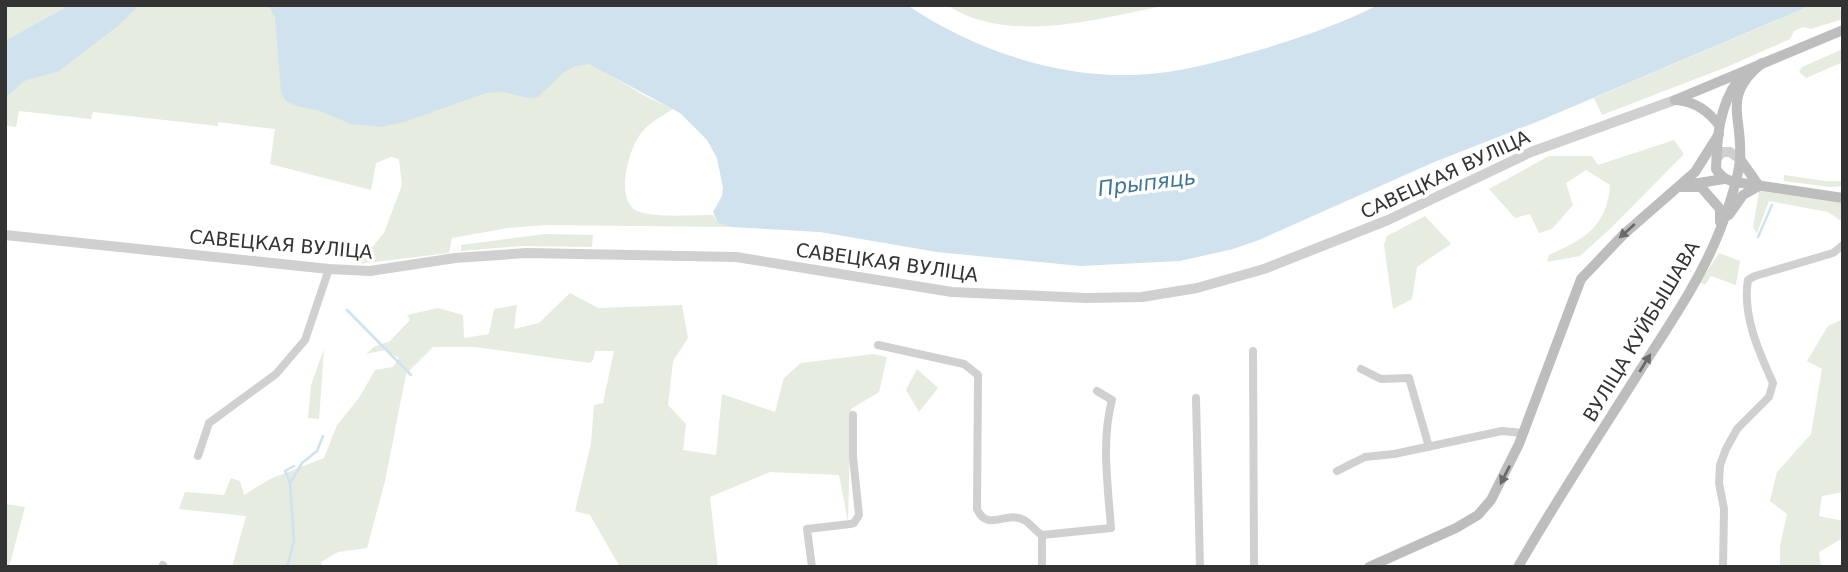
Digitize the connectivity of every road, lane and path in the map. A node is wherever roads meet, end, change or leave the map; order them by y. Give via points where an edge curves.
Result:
1 (1843, 30) edge
2 (1762, 63) junction
3 (1708, 86) junction
4 (1728, 97) junction
5 (1675, 100) junction
6 (1735, 108) junction
7 (1719, 129) junction
8 (1717, 158) junction
9 (1740, 159) junction
10 (1729, 181) junction
11 (1759, 186) junction
12 (1679, 187) junction
13 (1843, 198) edge
14 (1720, 229) junction
15 (5, 235) edge
16 (1843, 245) edge
17 (329, 269) junction
18 (878, 345) dead end
19 (1253, 351) dead end
20 (1361, 369) dead end
21 (1097, 391) dead end
22 (1196, 398) dead end
23 (853, 415) dead end
24 (1523, 433) junction
25 (1429, 447) junction
26 (198, 456) dead end
27 (1337, 471) dead end
28 (1042, 536) junction
29 (812, 567) edge
30 (1042, 567) edge
31 (1200, 567) edge
32 (1254, 567) edge
33 (1369, 567) edge
34 (1518, 567) edge
35 (1723, 567) edge

1 - 2 main road, САВЕЦКАЯ ВУЛІЦА
2 - 3 main road, САВЕЦКАЯ ВУЛІЦА
2 - 4 main road via 1744,73
2 - 6 main road, ВУЛІЦА КУЙБЫШАВА via 1742,84
3 - 4 main road
3 - 5 main road, САВЕЦКАЯ ВУЛІЦА
4 - 6 main road
4 - 7 main road
5 - 7 main road via 1697,105
5 - 17 street, САВЕЦКАЯ ВУЛІЦА via 1531,152 1388,220 1264,269 1198,288 1142,297 952,292 736,257 527,253 370,271
6 - 9 main road, ВУЛІЦА КУЙБЫШАВА
7 - 8 main road
7 - 12 main road via 1695,172
8 - 9 street via 1730,152
8 - 10 main road via 1716,169
9 - 10 main road, ВУЛІЦА КУЙБЫШАВА
9 - 11 main road
10 - 11 main road
10 - 12 main road
10 - 14 main road, ВУЛІЦА КУЙБЫШАВА
11 - 13 main road
11 - 14 main road via 1743,195
12 - 14 main road via 1701,187 1710,196 1720,209
12 -> 24 main road via 1581,278
34 -> 14 main road, ВУЛІЦА КУЙБЫШАВА via 1661,338
15 - 17 street, САВЕЦКАЯ ВУЛІЦА
16 - 35 street via 1833,253 1748,280 1748,308 1773,383 1769,397 1737,429 1720,465
17 - 26 street via 306,340 276,374 209,422
18 - 28 street via 964,364 976,371 977,509 988,521 1023,519
19 - 32 street
20 - 25 street via 1381,379 1409,378
21 - 28 street via 1112,400 1106,464 1111,528
22 - 31 street
23 - 29 street via 859,515 854,523 807,529
24 - 25 street via 1502,430
24 -> 33 main road via 1504,477 1478,515
25 - 27 street via 1365,457
28 - 30 street

